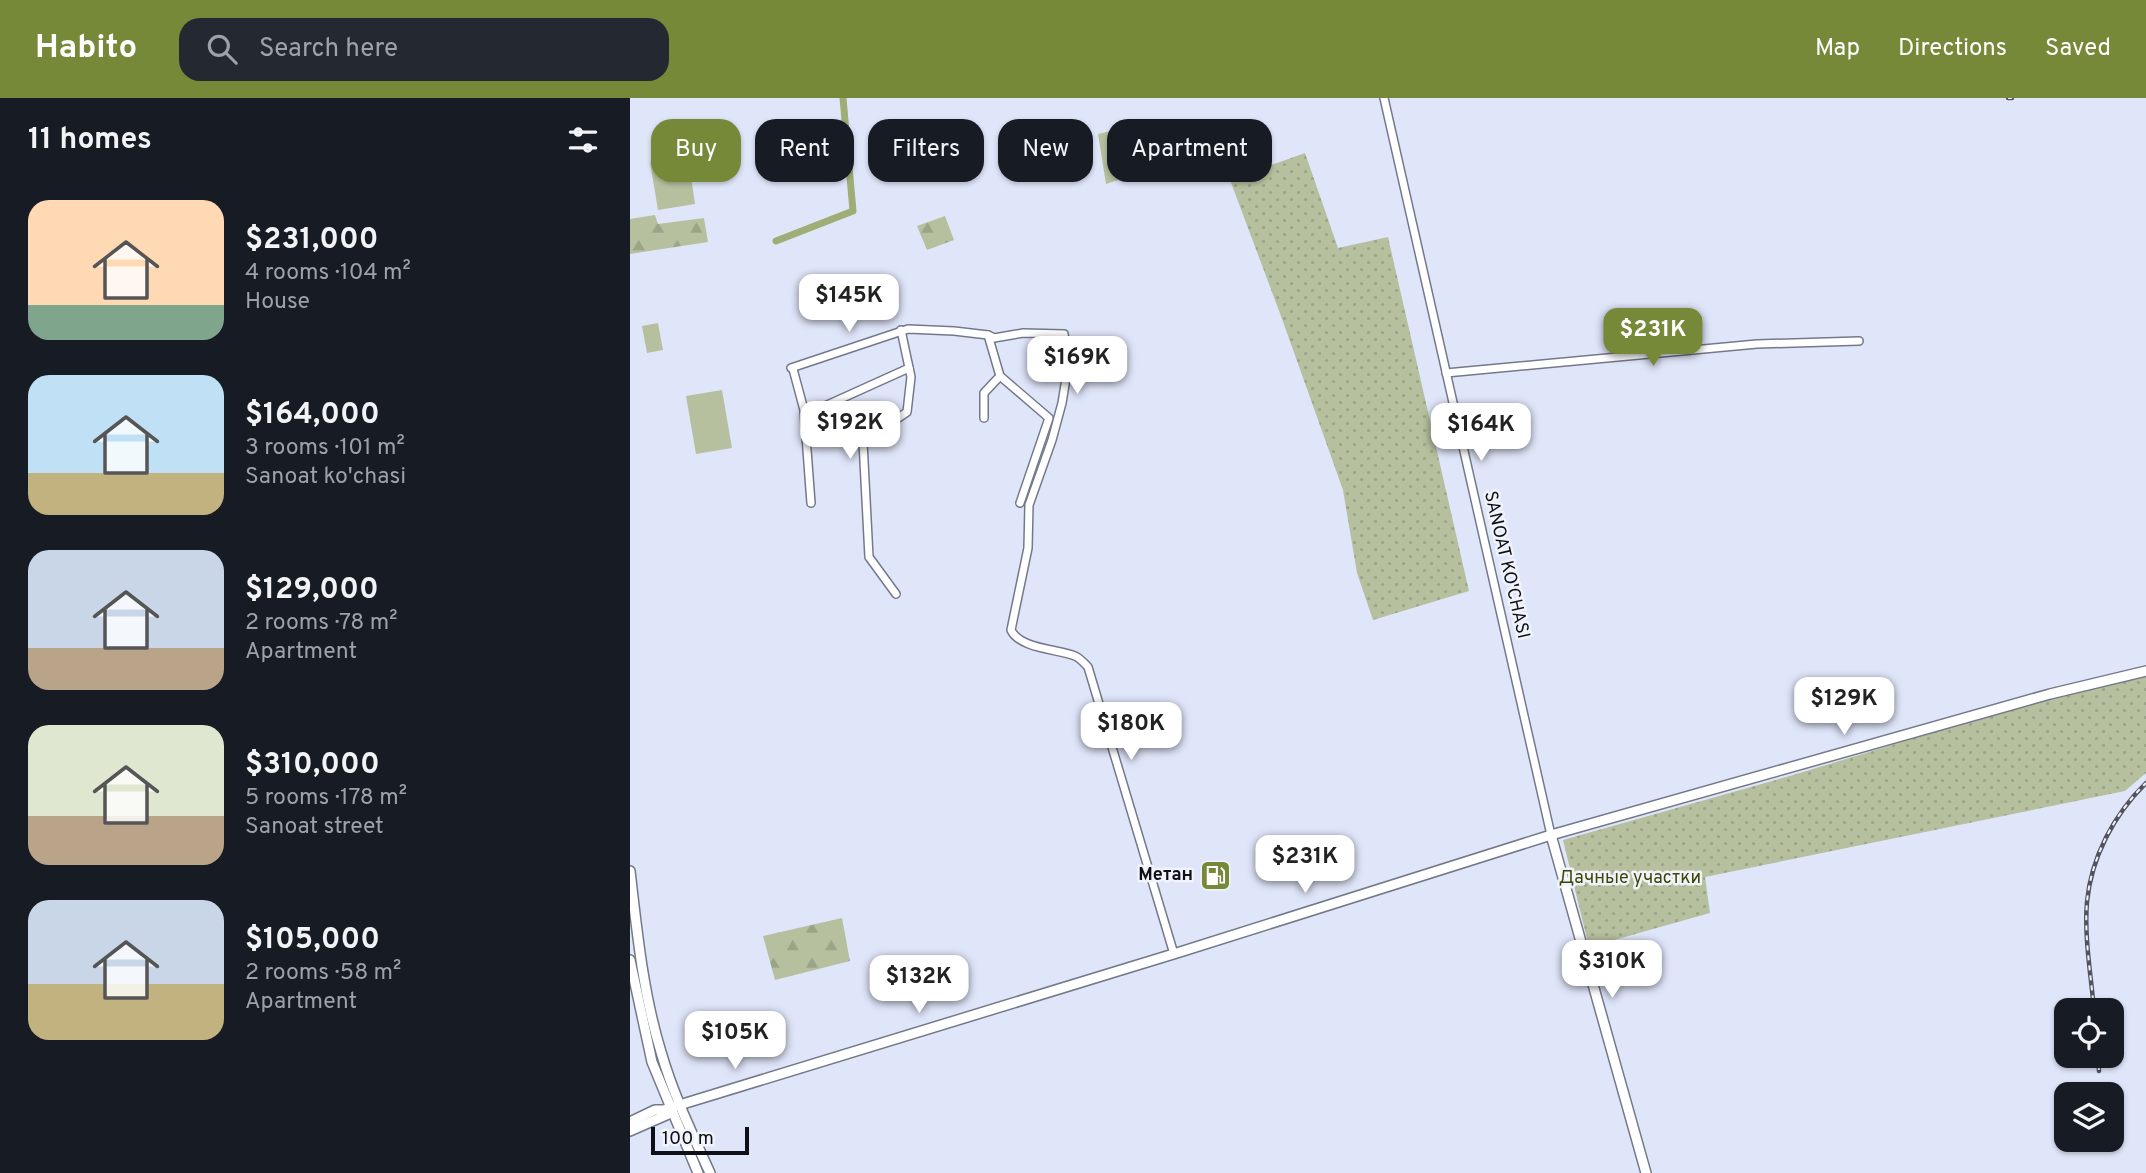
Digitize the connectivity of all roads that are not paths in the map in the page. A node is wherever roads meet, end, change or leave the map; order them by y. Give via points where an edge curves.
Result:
1 (1384, 98) edge
2 (901, 330) junction
3 (988, 335) junction
4 (1859, 341) dead end
5 (909, 368) junction
6 (1446, 373) junction
7 (1000, 376) junction
8 (805, 415) junction
9 (984, 418) dead end
10 (811, 503) dead end
11 (1020, 503) dead end
12 (896, 594) dead end
13 (2146, 671) edge
14 (1551, 835) junction
15 (630, 871) edge
16 (1174, 954) junction
17 (630, 960) edge
18 (676, 1108) junction
19 (630, 1122) edge
20 (630, 1131) edge
21 (698, 1173) edge
22 (710, 1173) edge
23 (1646, 1173) edge

1 - 6 street, SANOAT KO'CHASI
2 - 3 street
2 - 5 street
2 - 8 street via 792,369
3 - 7 street
3 - 16 street via 1064,334 1068,346 1062,403 1029,505 1028,548 1011,630 1047,650 1077,656 1088,667
4 - 6 street via 1757,344
5 - 8 street
5 - 12 street via 906,412 863,442 869,557
6 - 14 street, SANOAT KO'CHASI
7 - 9 street via 984,393
7 - 11 street via 1049,418
8 - 10 street
13 - 14 main road
14 - 16 main road
14 - 23 main road
15 - 18 main road via 651,1014
16 - 18 main road
17 - 18 main road via 650,1056
18 - 19 main road via 655,1110
18 - 20 main road
18 - 21 main road
18 - 22 main road

